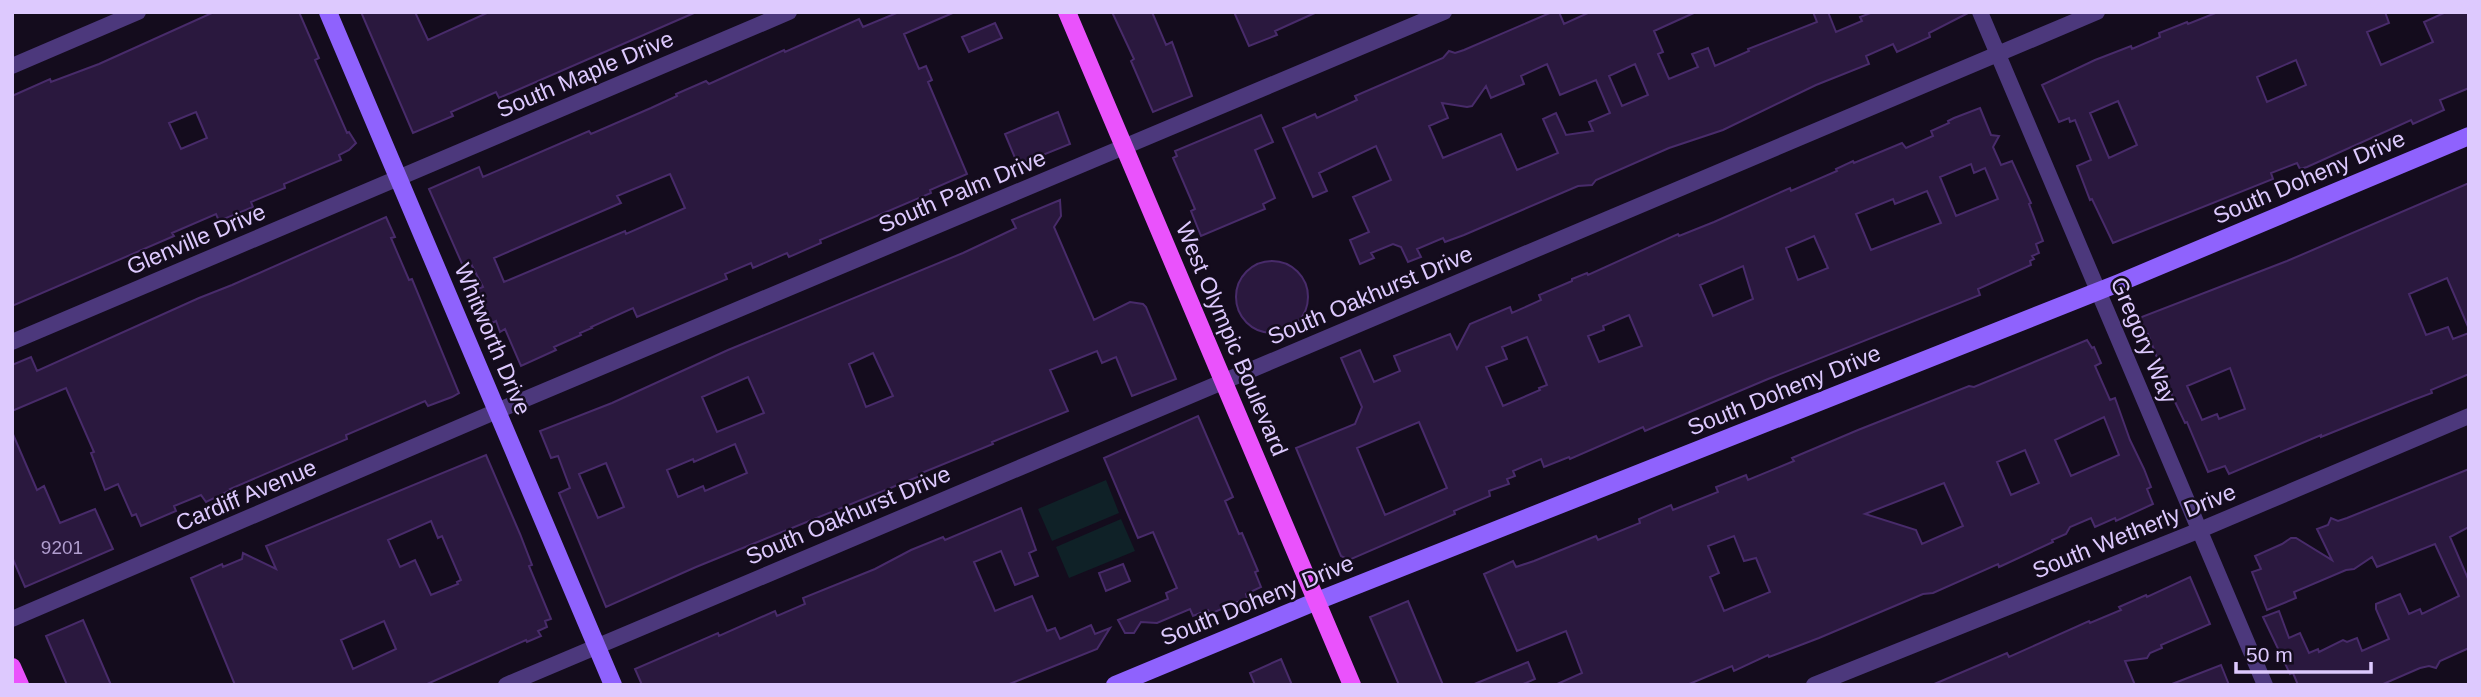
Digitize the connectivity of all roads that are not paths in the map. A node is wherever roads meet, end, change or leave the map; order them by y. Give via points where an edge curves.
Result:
1 (138, 12) edge
2 (328, 12) edge
3 (789, 12) edge
4 (1067, 12) edge
5 (1444, 12) edge
6 (1980, 12) edge
7 (2097, 12) edge
8 (1998, 54) junction
9 (12, 66) edge
10 (2469, 136) edge
11 (1125, 147) junction
12 (398, 178) junction
13 (2098, 291) junction
14 (12, 342) edge
15 (1224, 382) junction
16 (497, 411) junction
17 (2469, 416) edge
18 (2200, 530) junction
19 (1317, 601) junction
20 (12, 619) edge
21 (596, 646) junction
22 (12, 667) edge
23 (20, 685) edge
24 (506, 685) edge
25 (613, 685) edge
26 (1115, 685) edge
27 (1352, 685) edge
28 (1814, 685) edge
29 (2265, 685) edge

1 - 9 street
2 - 12 street, Whitworth Drive
3 - 12 street, South Maple Drive
4 - 11 main road, West Olympic Boulevard
5 - 11 street, South Palm Drive
6 - 8 street, Gregory Way
7 - 8 street, South Oakhurst Drive
8 - 13 street, Gregory Way
8 - 15 street, South Oakhurst Drive
10 - 13 street, South Doheny Drive
11 - 15 main road, West Olympic Boulevard
11 - 16 street, South Palm Drive
12 - 14 street, Glenville Drive
12 - 16 street, Whitworth Drive
13 - 18 street, Gregory Way
13 - 19 street, South Doheny Drive
15 - 19 main road, West Olympic Boulevard
15 - 21 street, South Oakhurst Drive
16 - 20 street, Cardiff Avenue
16 - 21 street, Whitworth Drive
17 - 18 street, South Wetherly Drive
18 - 28 street, South Wetherly Drive
18 - 29 street, Gregory Way
19 - 26 street, South Doheny Drive
19 - 27 main road, West Olympic Boulevard
21 - 24 street, South Oakhurst Drive
21 - 25 street, Whitworth Drive
22 - 23 main road

